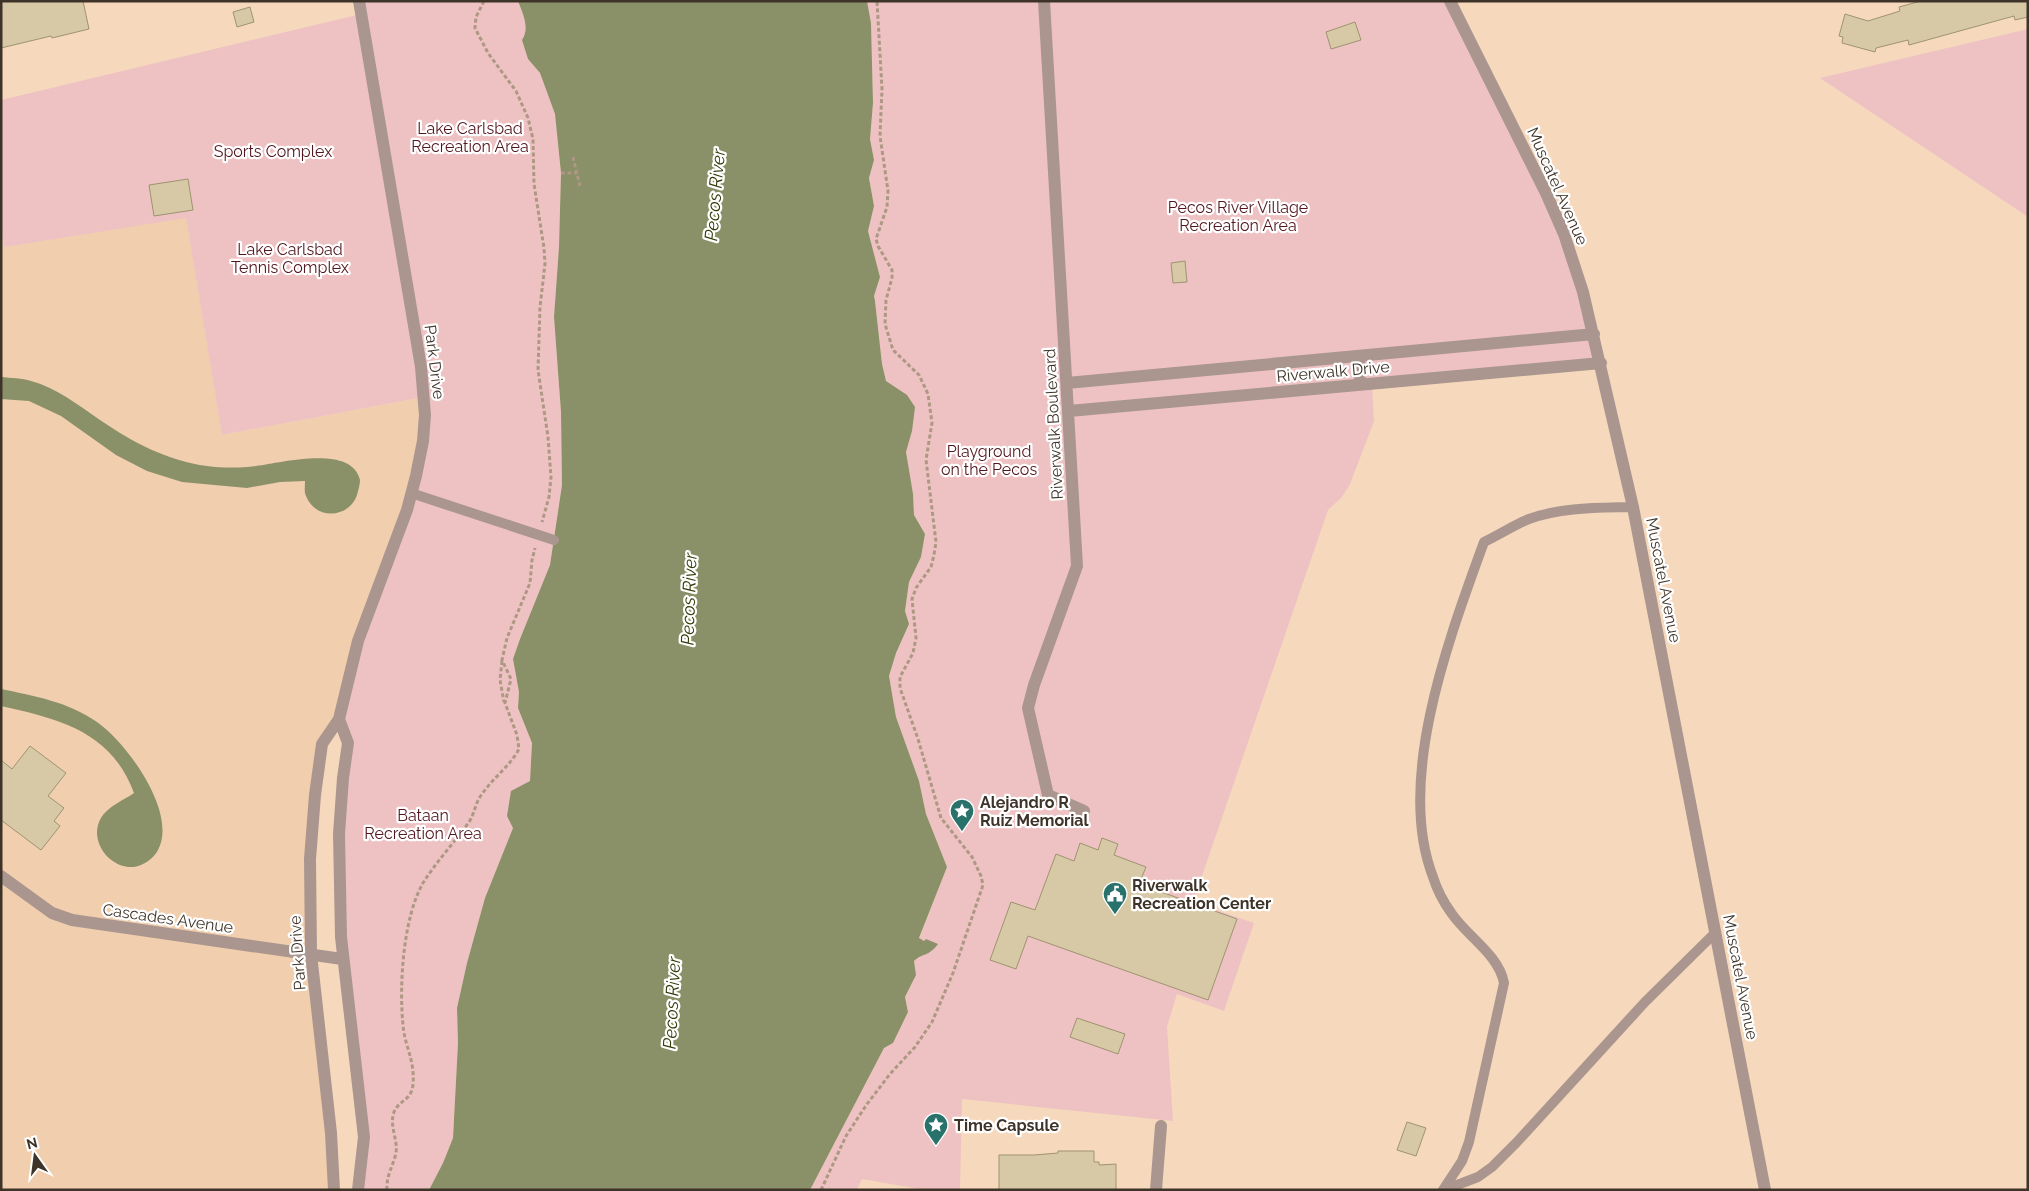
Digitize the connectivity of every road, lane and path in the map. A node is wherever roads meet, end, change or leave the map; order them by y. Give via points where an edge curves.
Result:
1 (359, 1) edge
2 (484, 1) edge
3 (877, 1) edge
4 (1044, 1) edge
5 (1450, 1) edge
6 (573, 157) dead end
7 (561, 173) dead end
8 (577, 173) junction
9 (580, 186) dead end
10 (1594, 334) junction
11 (1359, 356) junction
12 (1601, 363) junction
13 (1067, 382) junction
14 (1360, 384) junction
15 (1069, 411) junction
16 (411, 493) junction
17 (1633, 507) junction
18 (538, 535) junction
19 (554, 540) dead end
20 (502, 660) junction
21 (505, 703) junction
22 (339, 719) junction
23 (1084, 811) dead end
24 (1, 876) edge
25 (1716, 932) junction
26 (311, 954) junction
27 (342, 959) junction
28 (1161, 1126) dead end
29 (334, 1190) edge
30 (358, 1190) edge
31 (387, 1190) edge
32 (821, 1190) edge
33 (1156, 1190) edge
34 (1444, 1190) edge
35 (1765, 1190) edge

1 - 16 street, Park Drive via 425,397 423,441
2 - 18 path via 476,17 475,28 488,54 516,91 528,118 544,248 538,370 551,477
3 - 32 path via 882,89 880,149 888,191 887,207 876,239 892,270 885,324 893,350 919,376 928,394 932,423 926,460 936,542 931,567 916,588 912,600 916,638 913,653 900,677 900,688 916,731 940,818 972,857 983,885 932,1022 867,1104 846,1136
4 - 13 street, Riverwalk Boulevard
5 - 10 street, Muscatel Avenue via 1564,234
6 - 8 path
7 - 8 path
8 - 9 path
10 - 11 street, Riverwalk Drive
10 - 12 street, Muscatel Avenue
11 - 13 street, Riverwalk Drive
11 - 14 street
12 - 14 street, Riverwalk Drive
12 - 17 street, Muscatel Avenue
13 - 15 street, Riverwalk Boulevard
14 - 15 street, Riverwalk Drive
15 - 23 street, Riverwalk Boulevard via 1077,566 1028,708 1048,795
16 - 18 lane
16 - 22 street, Park Drive via 358,641
17 - 25 street, Muscatel Avenue
17 - 34 lane via 1576,509 1529,519 1484,542 1443,664 1427,731 1421,774 1421,818 1427,858 1452,914 1486,951 1504,983 1469,1142 1462,1161
18 - 19 lane
18 - 20 path via 530,583 507,638
20 - 21 path via 500,680
20 - 21 path via 511,679
21 - 31 path via 519,749 482,793 474,815 422,884 412,911 402,1000 403,1027 414,1067 413,1083 410,1097 395,1110 392,1122 396,1152
22 - 26 street, Park Drive via 322,744 315,795 310,859
22 - 27 street via 348,743 339,834
24 - 26 street, Cascades Avenue via 52,913 72,920
25 - 34 lane via 1645,1002 1492,1167 1478,1177
25 - 35 street, Muscatel Avenue
26 - 27 street, Cascades Avenue
26 - 29 street, Park Drive via 331,1133
27 - 30 street via 364,1137
28 - 33 street

